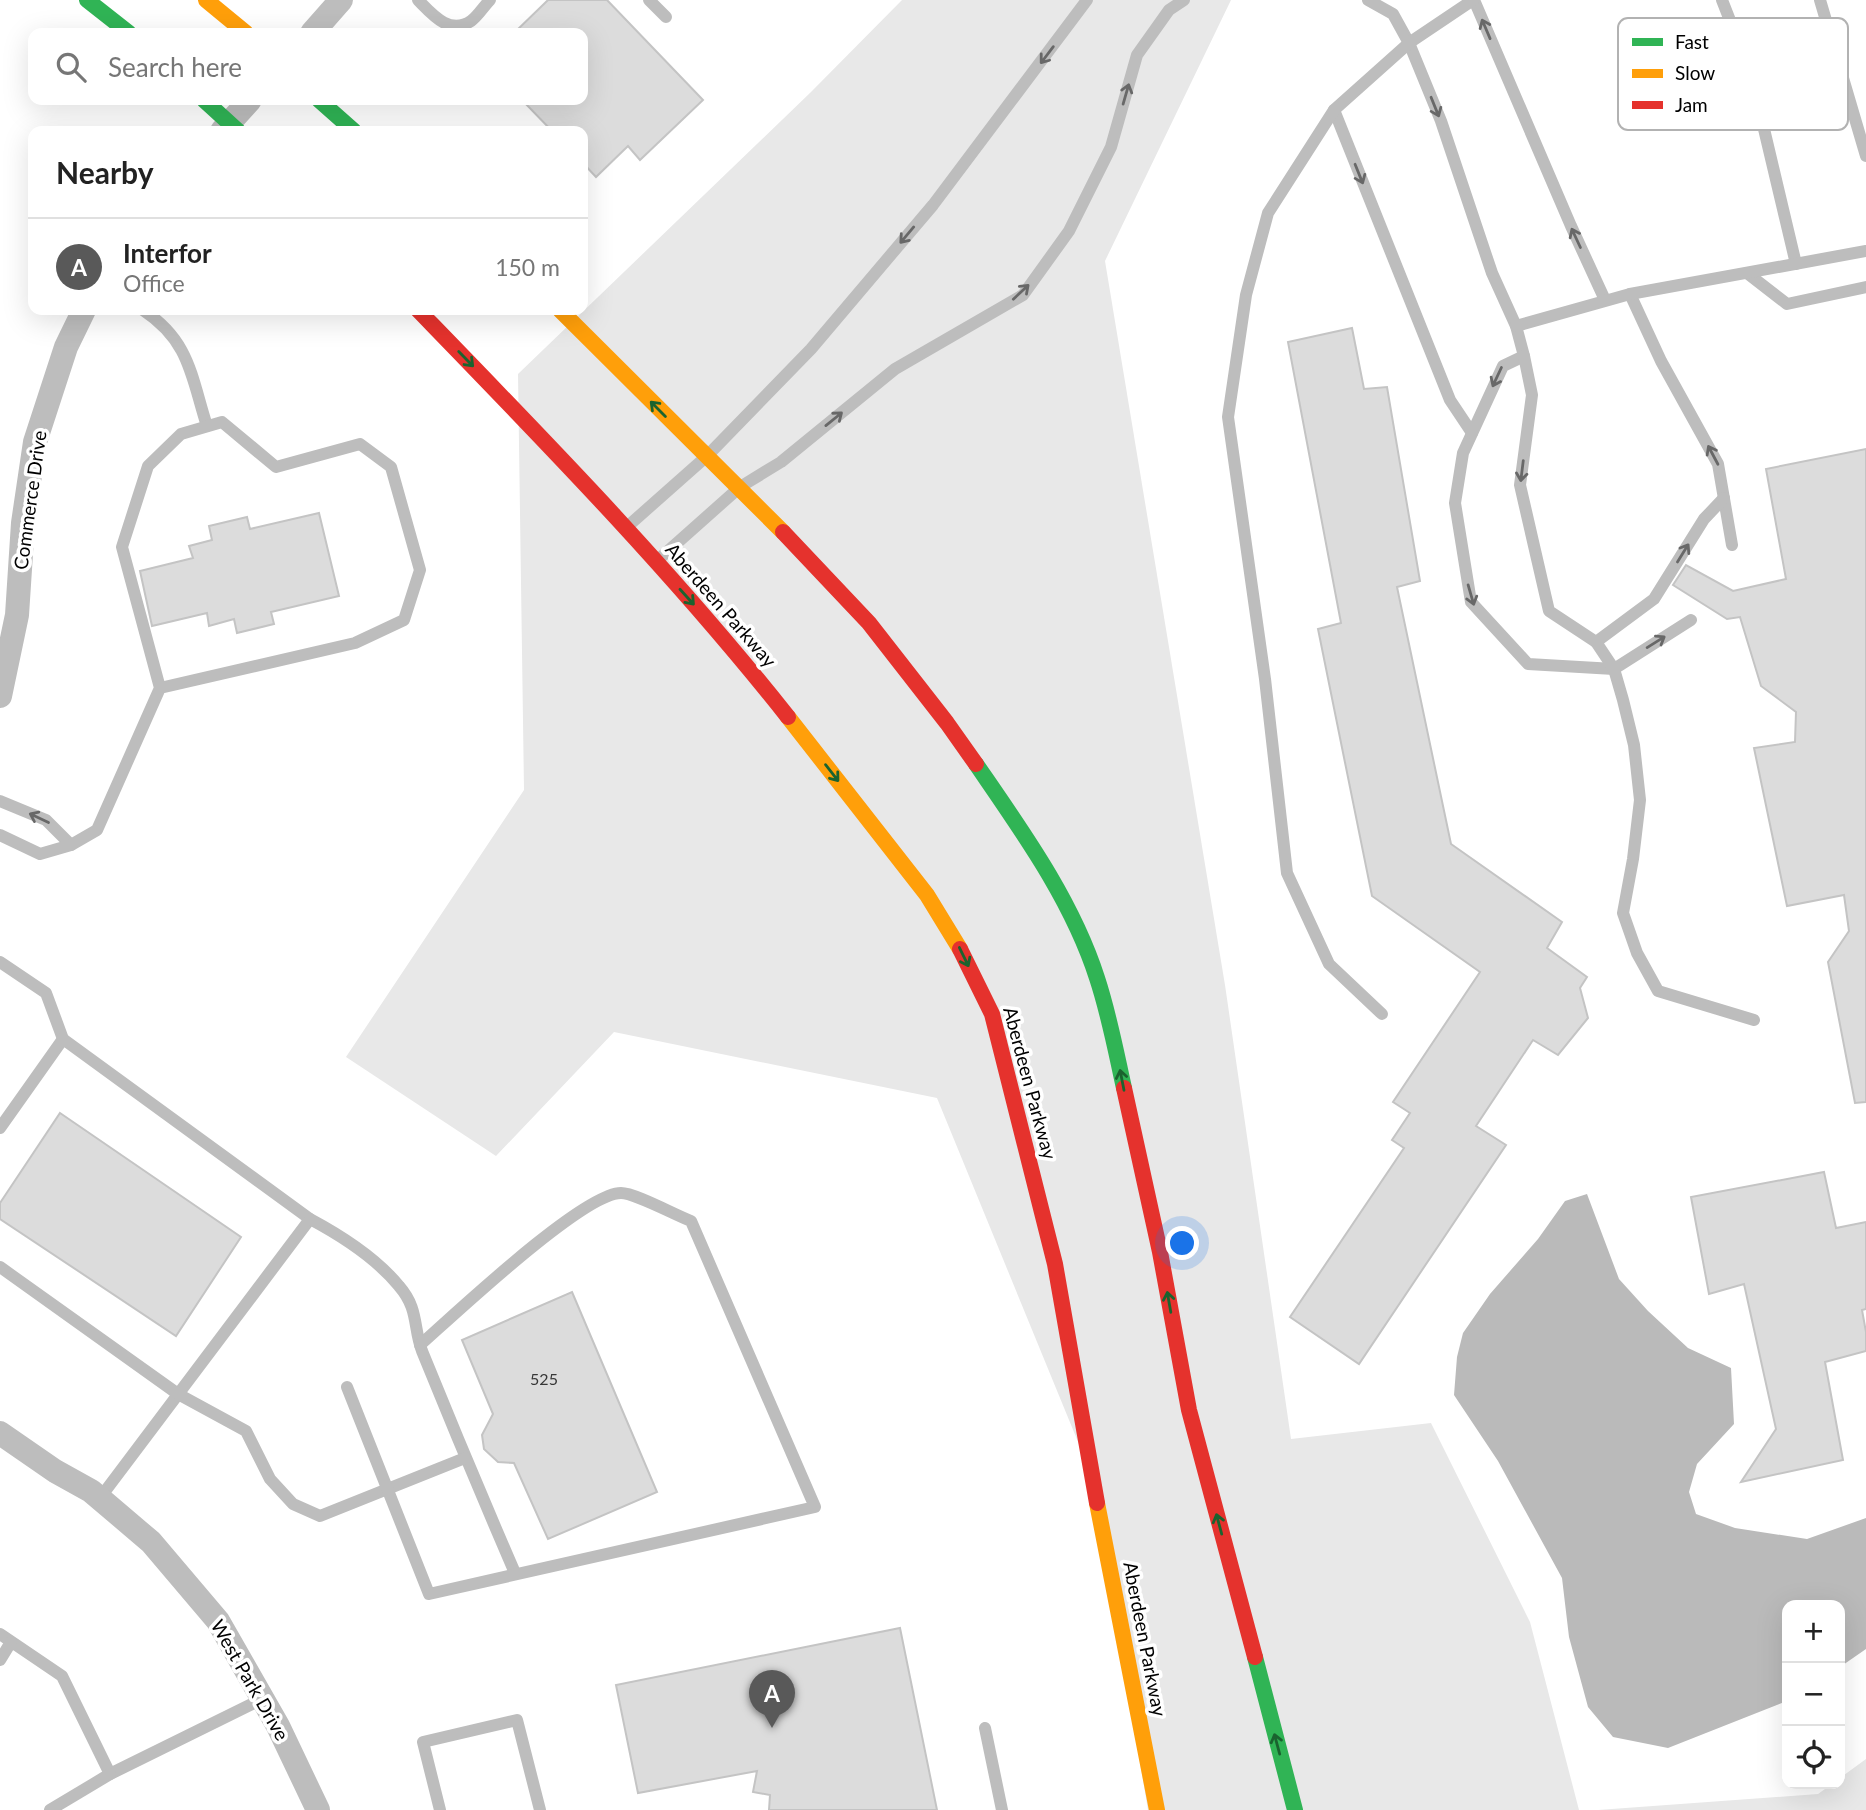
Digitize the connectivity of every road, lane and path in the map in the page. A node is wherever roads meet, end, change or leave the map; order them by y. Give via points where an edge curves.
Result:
1 (87, 0) edge
2 (206, 0) edge
3 (341, 0) edge
4 (418, 0) edge
5 (490, 0) edge
6 (649, 0) edge
7 (1087, 0) edge
8 (1184, 0) edge
9 (1368, 0) edge
10 (1473, 0) edge
11 (1722, 0) edge
12 (1820, 0) edge
13 (666, 18) dead end
14 (1729, 18) edge
15 (1825, 18) edge
16 (123, 28) edge
17 (240, 28) edge
18 (316, 28) edge
19 (1409, 43) junction
20 (1848, 95) edge
21 (208, 105) edge
22 (247, 105) edge
23 (325, 105) edge
24 (1334, 110) junction
25 (227, 126) edge
26 (232, 126) edge
27 (348, 126) edge
28 (1764, 130) edge
29 (1866, 156) edge
30 (1866, 251) edge
31 (1796, 264) junction
32 (1747, 273) junction
33 (1866, 287) edge
34 (1630, 294) junction
35 (1605, 300) junction
36 (82, 315) edge
37 (151, 315) edge
38 (423, 315) edge
39 (565, 315) edge
40 (1516, 326) junction
41 (1524, 356) junction
42 (207, 426) junction
43 (1472, 433) junction
44 (707, 456) junction
45 (740, 487) junction
46 (1724, 498) junction
47 (626, 528) junction
48 (1732, 545) dead end
49 (656, 562) junction
50 (1691, 620) dead end
51 (1596, 642) junction
52 (1614, 668) junction
53 (160, 688) junction
54 (0, 696) edge
55 (0, 801) edge
56 (0, 835) edge
57 (71, 845) junction
58 (0, 962) edge
59 (1382, 1014) dead end
60 (1754, 1020) dead end
61 (63, 1040) junction
62 (0, 1128) edge
63 (310, 1219) junction
64 (0, 1267) edge
65 (420, 1345) junction
66 (347, 1387) dead end
67 (178, 1394) junction
68 (0, 1433) edge
69 (465, 1458) junction
70 (387, 1490) junction
71 (100, 1499) junction
72 (515, 1573) junction
73 (6, 1638) edge
74 (0, 1660) edge
75 (262, 1699) junction
76 (985, 1728) dead end
77 (110, 1774) junction
78 (50, 1810) edge
79 (318, 1810) edge
80 (440, 1810) edge
81 (540, 1810) edge
82 (1002, 1810) edge
83 (1157, 1810) edge
84 (1295, 1810) edge

1 - 16 street
2 - 17 street
3 - 18 street
4 - 5 lane via 442,23 457,25 470,22
6 - 13 lane
7 -> 44 lane via 933,205 811,349
45 -> 8 lane via 781,462 895,369 1023,295 1069,231 1111,147 1137,55 1169,10
9 - 19 lane via 1394,14
10 - 19 lane
35 -> 10 lane
11 - 14 lane
12 - 15 lane
19 - 24 lane
19 -> 40 lane via 1441,121 1492,273
20 - 29 lane
21 - 25 street
22 - 26 street
23 - 27 street
24 -> 43 lane via 1451,400
24 - 59 lane via 1268,213 1245,295 1228,418 1287,873 1329,964
28 - 31 lane
30 - 31 lane
31 - 32 lane
32 - 33 lane via 1787,304
32 - 34 lane
34 - 35 lane
46 -> 34 lane via 1718,464
35 - 40 lane
36 - 54 street, Commerce Drive via 66,346 34,442 17,615
37 - 42 lane via 184,350
38 -> 47 street, Aberdeen Parkway
44 -> 39 street
40 - 41 lane
41 -> 43 lane via 1503,366
41 -> 51 lane via 1532,396 1520,485 1549,611
42 - 53 lane via 181,434 148,466 122,547
42 - 53 lane via 222,422 276,467 360,444 391,467 421,570 404,620 355,643
43 -> 52 lane via 1463,453 1455,503 1471,602 1528,664
44 - 45 street
44 - 47 lane
45 - 49 lane
84 -> 45 street via 1189,1410 1160,1252 1097,977 1037,852 947,723 869,623
46 - 48 lane
51 -> 46 lane via 1654,599 1704,519
47 - 49 street, Aberdeen Parkway
49 -> 83 street, Aberdeen Parkway via 730,644 927,895 956,940 992,1014 1055,1264 1091,1476
52 -> 50 lane
51 - 52 lane
52 - 60 lane via 1634,745 1640,800 1623,913 1637,953 1658,991
53 - 57 lane via 97,830
57 -> 55 lane via 46,820
56 - 57 lane via 40,854
58 - 61 lane via 46,993
61 - 62 lane
61 - 63 lane
63 - 65 lane via 346,1239 400,1287 416,1315
63 - 67 lane
64 - 67 lane
65 - 69 lane
65 - 72 lane via 518,1259 592,1203 624,1192 691,1221 815,1507
66 - 70 lane
67 - 70 lane via 246,1430 270,1479 295,1505 320,1516
67 - 71 lane
68 - 71 street, West Park Drive
69 - 70 lane
69 - 72 lane
70 - 72 lane via 429,1594
71 - 75 street, West Park Drive via 151,1542 218,1621
73 - 74 lane
73 - 77 lane via 62,1676
75 - 77 lane
75 - 79 street, West Park Drive
76 - 82 lane
77 - 78 lane
80 - 81 lane via 423,1742 517,1720

